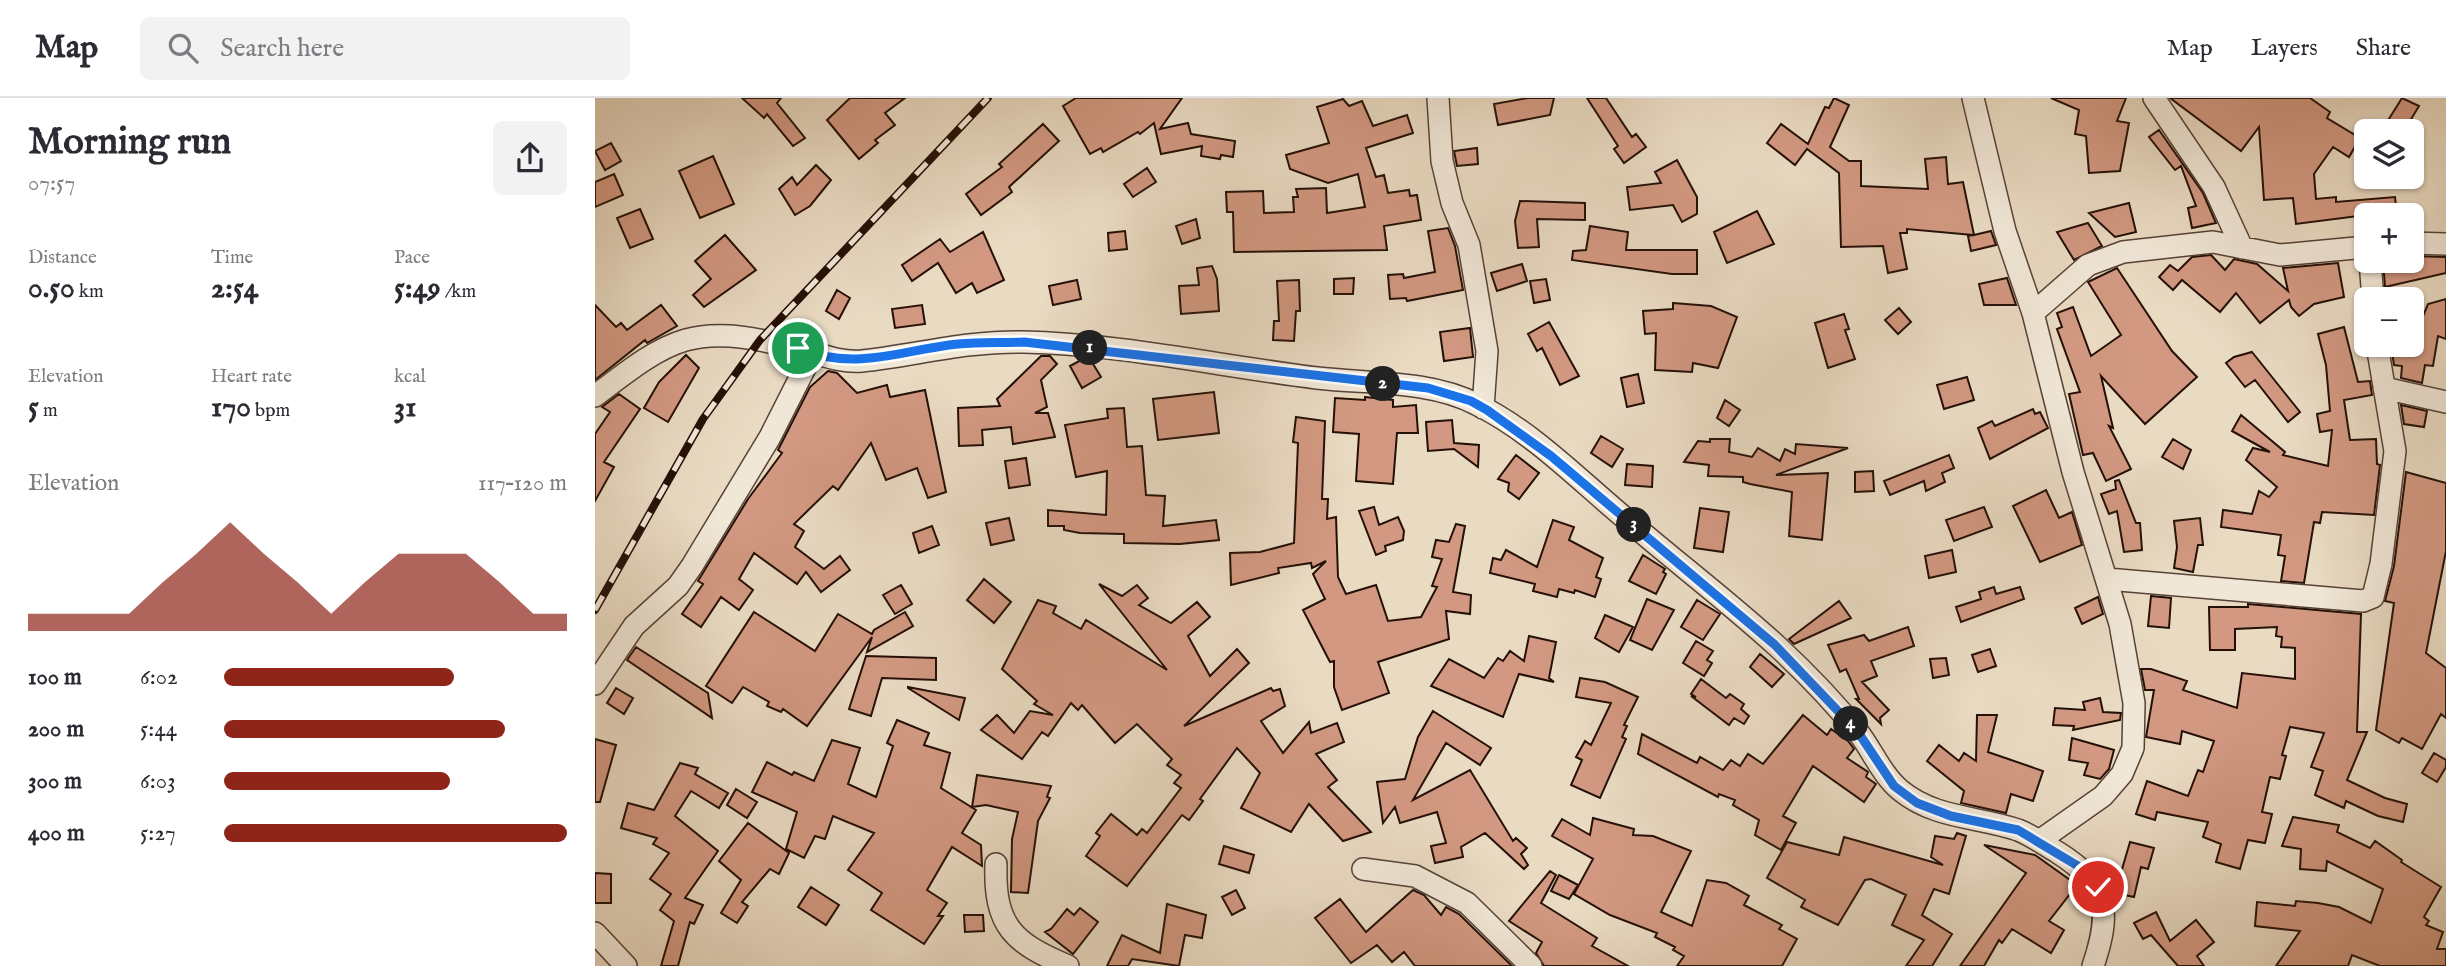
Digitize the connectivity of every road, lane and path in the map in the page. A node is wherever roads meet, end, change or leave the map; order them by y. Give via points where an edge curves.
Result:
1 (1438, 98) edge
2 (1973, 98) edge
3 (2154, 98) edge
4 (2424, 243) edge
5 (2446, 244) edge
6 (2242, 248) junction
7 (2354, 248) edge
8 (2033, 313) junction
9 (812, 354) junction
10 (2379, 357) edge
11 (2384, 388) junction
12 (595, 396) edge
13 (2446, 402) edge
14 (1483, 408) junction
15 (2107, 579) junction
16 (595, 684) edge
17 (2039, 841) junction
18 (996, 864) dead end
19 (1363, 869) dead end
20 (595, 933) edge
21 (626, 966) edge
22 (1068, 966) edge
23 (1531, 966) edge
24 (2093, 966) edge

1 - 14 street via 1442,161 1469,245 1487,351
2 - 8 street via 2005,231
3 - 6 street via 2214,187
4 - 5 street
6 - 7 street via 2280,255
6 - 8 street via 2213,242 2183,244 2100,258
8 - 15 street via 2073,472
9 - 12 street via 744,337 692,337 667,346
9 - 14 street via 860,361 960,344 1024,342 1428,388
9 - 16 street via 770,438 692,566 634,626
10 - 11 street
11 - 13 street
11 - 15 street via 2394,459 2377,591 2370,599
14 - 17 street via 1551,456 1775,645 1858,732 1894,786 1917,803 1951,816 2018,830
15 - 17 street via 2134,704 2133,748 2122,774 2103,796
17 - 24 street via 2078,866 2098,887 2104,911
18 - 22 street via 1001,918 1015,938
19 - 23 street via 1423,878 1467,903
20 - 21 street

